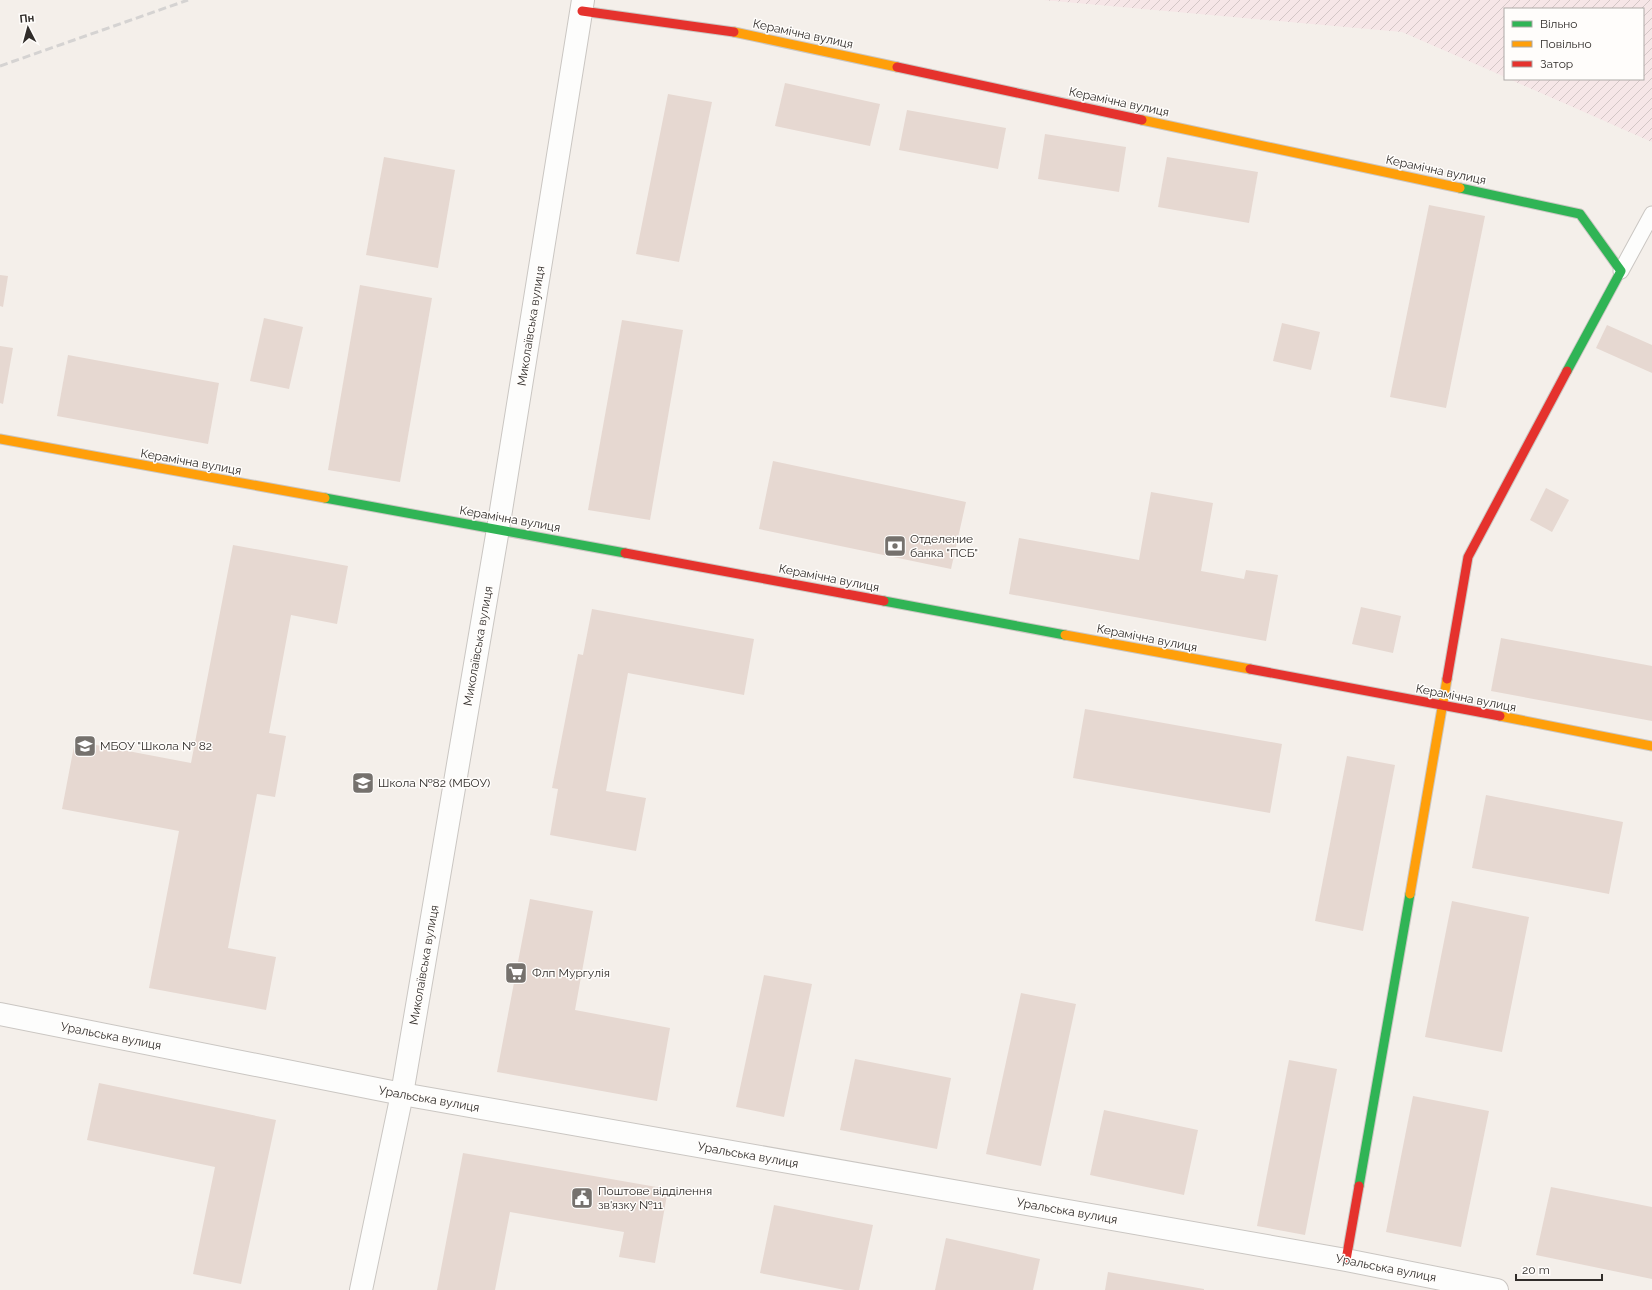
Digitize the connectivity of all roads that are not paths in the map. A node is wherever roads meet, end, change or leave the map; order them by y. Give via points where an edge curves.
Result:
1 (587, 4) edge
2 (1652, 214) edge
3 (1621, 271) junction
4 (0, 439) edge
5 (498, 529) junction
6 (1442, 705) junction
7 (1652, 746) edge
8 (0, 1014) edge
9 (402, 1094) junction
10 (1346, 1260) junction
11 (361, 1290) edge
12 (1497, 1290) edge

1 - 3 street, Керамічна вулиця via 732,32 1580,214
1 - 5 street, Миколаївська вулиця
2 - 3 lane
3 - 6 street via 1468,557
4 - 5 street, Керамічна вулиця
5 - 6 street, Керамічна вулиця
5 - 9 street, Миколаївська вулиця
6 - 7 street, Керамічна вулиця
6 - 10 street
8 - 9 street, Уральська вулиця
9 - 10 street, Уральська вулиця
9 - 11 street, Миколаївська вулиця
10 - 12 street, Уральська вулиця

